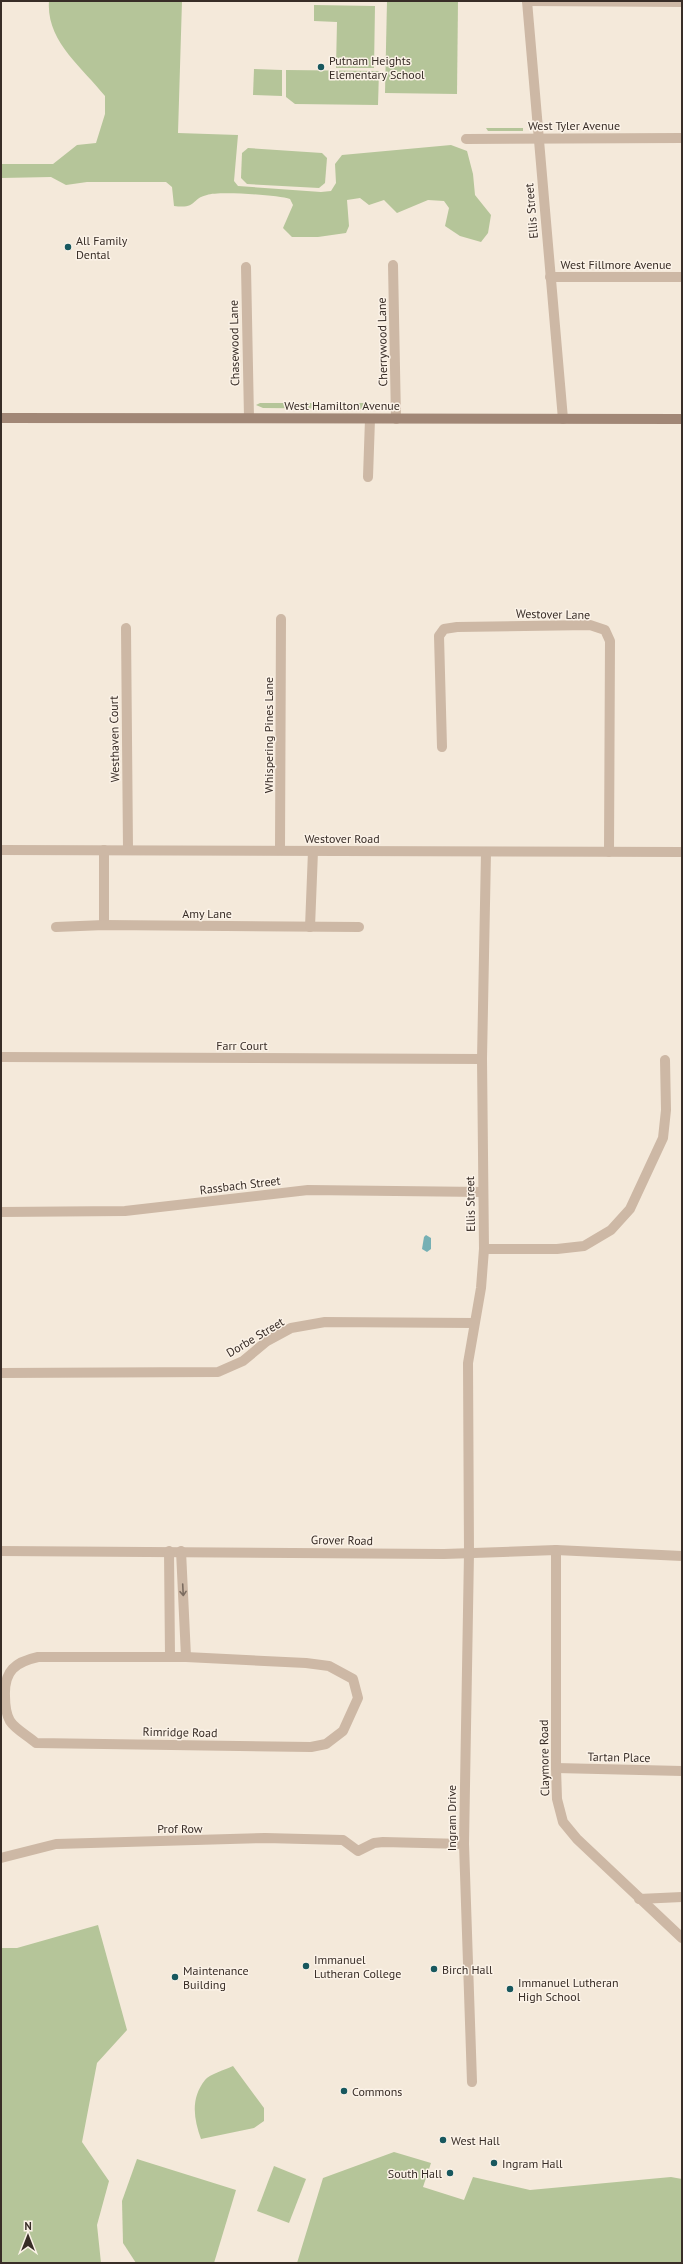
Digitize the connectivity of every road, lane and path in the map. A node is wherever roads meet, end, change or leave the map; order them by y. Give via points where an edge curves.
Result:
1 (527, 1) edge
2 (682, 2) edge
3 (538, 138) junction
4 (682, 138) edge
5 (466, 139) dead end
6 (393, 265) dead end
7 (246, 267) dead end
8 (550, 277) junction
9 (682, 277) edge
10 (1, 418) edge
11 (249, 418) junction
12 (370, 419) junction
13 (396, 419) junction
14 (564, 419) junction
15 (682, 419) edge
16 (368, 477) dead end
17 (281, 619) dead end
18 (126, 628) dead end
19 (442, 747) dead end
20 (128, 849) junction
21 (1, 850) edge
22 (104, 850) junction
23 (280, 850) junction
24 (313, 851) junction
25 (486, 852) junction
26 (609, 852) junction
27 (682, 852) edge
28 (104, 925) junction
29 (56, 927) dead end
30 (310, 927) junction
31 (359, 927) dead end
32 (1, 1057) edge
33 (482, 1059) junction
34 (665, 1060) dead end
35 (483, 1192) junction
36 (1, 1212) edge
37 (484, 1249) junction
38 (474, 1323) junction
39 (1, 1374) edge
40 (556, 1550) junction
41 (1, 1551) edge
42 (169, 1551) junction
43 (181, 1551) junction
44 (468, 1553) junction
45 (682, 1556) edge
46 (170, 1657) junction
47 (186, 1657) junction
48 (556, 1768) junction
49 (682, 1771) edge
50 (464, 1844) junction
51 (1, 1858) edge
52 (682, 1898) edge
53 (639, 1899) junction
54 (682, 1938) edge
55 (472, 2082) dead end

1 - 2 street
1 - 3 street, Ellis Street
3 - 4 street, West Tyler Avenue
3 - 5 street, West Tyler Avenue
3 - 8 street, Ellis Street
6 - 13 street, Cherrywood Lane
7 - 11 street, Chasewood Lane
8 - 9 street, West Fillmore Avenue
8 - 14 street, Ellis Street
10 - 11 street, West Hamilton Avenue
11 - 12 street, West Hamilton Avenue
12 - 13 street, West Hamilton Avenue
12 - 16 street
13 - 14 street, West Hamilton Avenue
14 - 15 street, West Hamilton Avenue
17 - 23 street, Whispering Pines Lane
18 - 20 street, Westhaven Court
19 - 26 street, Westover Lane via 439,636 444,629 590,626 604,630 610,642
20 - 22 street, Westover Road
20 - 23 street, Westover Road
21 - 22 street, Westover Road
22 - 28 street
23 - 24 street, Westover Road
24 - 25 street, Westover Road
24 - 30 street
25 - 26 street, Westover Road
25 - 33 street, Ellis Street
26 - 27 street, Westover Road
28 - 29 street, Amy Lane
28 - 30 street, Amy Lane
30 - 31 street, Amy Lane
32 - 33 street, Farr Court
33 - 35 street, Ellis Street
34 - 37 street via 666,1110 663,1138 630,1209 611,1230 584,1246
35 - 36 street, Rassbach Street via 308,1190 125,1211
35 - 37 street, Ellis Street
37 - 38 street, Ellis Street via 481,1288
38 - 39 street, Dorbe Street via 325,1322 291,1328 267,1341 243,1361 218,1372
38 - 44 street, Ellis Street via 468,1363
40 - 44 street, Grover Road
40 - 45 street, Grover Road
40 - 48 street, Claymore Road
41 - 42 street, Grover Road
42 - 43 street, Grover Road
42 - 46 street
43 - 44 street, Grover Road
43 -> 47 street
44 - 50 street, Ingram Drive
46 - 47 street, Rimridge Road
46 - 47 street, Rimridge Road via 38,1657 22,1660 11,1670 5,1684 5,1704 10,1721 36,1743 311,1748 326,1744 343,1731 358,1698 353,1679 328,1666 306,1662
48 - 49 street, Tartan Place
48 - 53 street, Claymore Road via 557,1799 563,1822
50 - 51 street, Prof Row via 383,1842 374,1843 358,1851 343,1840 265,1838 56,1844
50 - 55 street, Ingram Drive
52 - 53 street
53 - 54 street, Claymore Road

